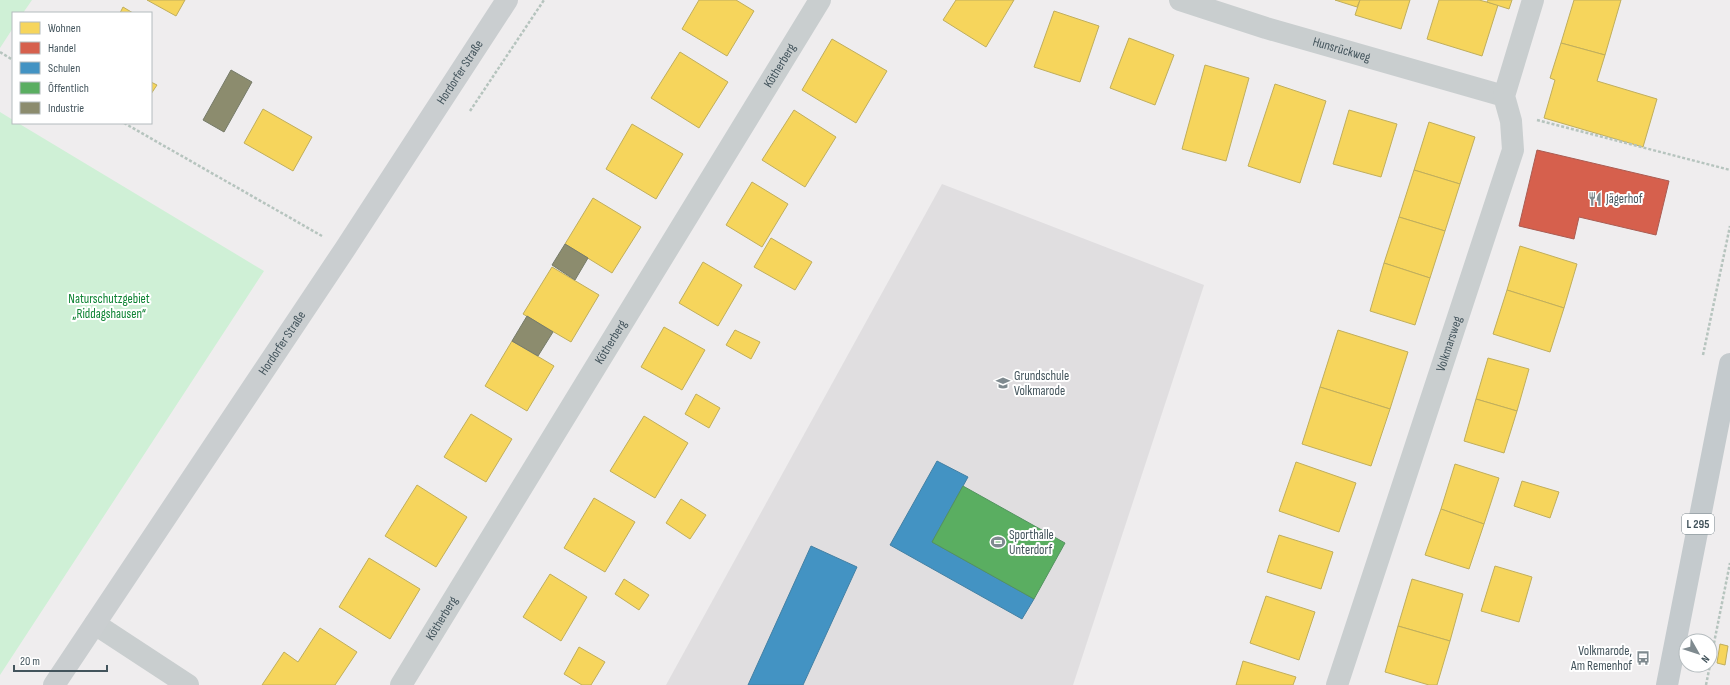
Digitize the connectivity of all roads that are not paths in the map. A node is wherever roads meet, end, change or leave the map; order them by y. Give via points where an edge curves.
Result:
1 (507, 0) edge
2 (820, 0) edge
3 (1180, 0) edge
4 (1533, 0) edge
5 (1504, 96) junction
6 (1730, 364) edge
7 (95, 624) junction
8 (54, 685) edge
9 (188, 685) edge
10 (401, 685) edge
11 (1337, 685) edge
12 (1667, 685) edge

1 - 7 main road, Hordorfer Straße via 345,249
2 - 10 street, Kötherberg
3 - 5 street, Hunsrückweg via 1266,28
4 - 5 street
5 - 11 street, Volkmarsweg via 1511,121 1513,150
6 - 12 main road, L 295
7 - 8 main road, Hordorfer Straße
7 - 9 street

